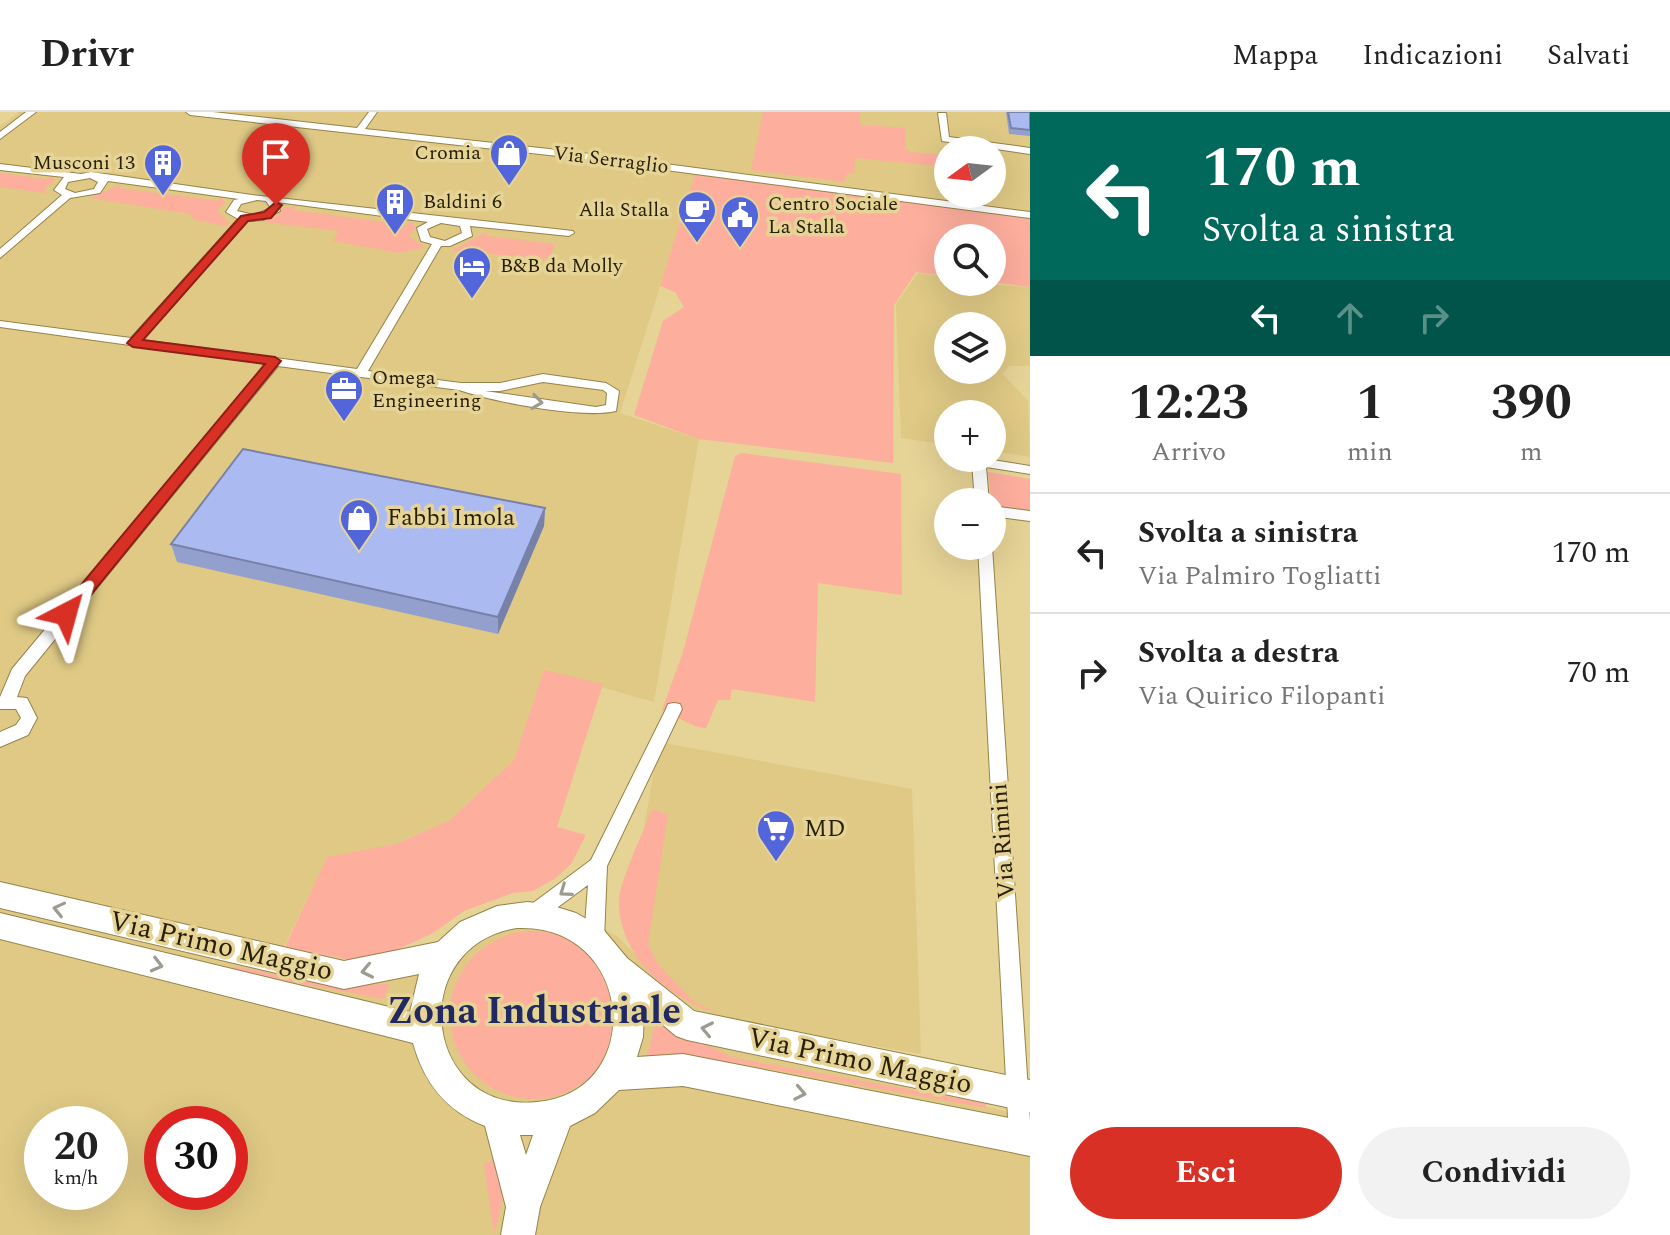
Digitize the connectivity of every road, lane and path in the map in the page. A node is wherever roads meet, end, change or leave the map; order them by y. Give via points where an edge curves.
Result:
1 (32, 112) edge
2 (190, 112) edge
3 (373, 112) edge
4 (942, 113) edge
5 (360, 130) junction
6 (0, 136) edge
7 (1030, 151) edge
8 (0, 167) edge
9 (79, 176) junction
10 (96, 176) junction
11 (67, 195) junction
12 (250, 198) junction
13 (270, 199) junction
14 (1030, 215) edge
15 (245, 218) junction
16 (440, 220) junction
17 (458, 222) junction
18 (569, 233) dead end
19 (438, 243) junction
20 (0, 255) edge
21 (0, 324) edge
22 (133, 343) junction
23 (275, 361) junction
24 (361, 373) junction
25 (461, 387) junction
26 (1030, 470) edge
27 (981, 488) edge
28 (1006, 513) edge
29 (1030, 516) edge
30 (986, 560) edge
31 (3, 702) edge
32 (674, 709) dead end
33 (0, 740) edge
34 (598, 866) junction
35 (0, 895) edge
36 (532, 915) junction
37 (0, 926) edge
38 (594, 939) junction
39 (443, 955) junction
40 (616, 965) junction
41 (424, 1031) junction
42 (1023, 1058) edge
43 (612, 1075) junction
44 (1024, 1095) edge
45 (558, 1114) junction
46 (498, 1115) junction
47 (1025, 1138) edge
48 (521, 1221) edge

1 - 6 street
2 - 5 street, Via Serraglio
3 - 5 street
4 - 7 street via 945,139
5 - 14 street, Via Serraglio
8 - 9 street
9 - 10 street
9 - 11 street via 58,187
10 - 11 street via 104,181 102,188
10 - 12 street
11 - 20 street
12 - 13 street
12 - 15 street via 231,208
13 - 15 street via 276,205 273,212
13 - 16 street
15 - 22 street
16 - 17 street
16 - 19 street via 426,224 421,232
17 - 18 street
17 - 19 street via 469,231 465,238
19 - 24 street
21 - 22 street
22 - 23 street
23 - 24 street
23 - 31 street via 18,673
24 - 25 street
25 -> 25 street via 596,411 612,408 615,397 606,387 543,378 500,387
26 - 27 street via 979,462
28 - 29 street
30 - 42 street, Via Rimini
31 - 33 street via 26,707 29,718 22,730
32 - 34 street
34 -> 36 street
34 - 38 street
39 -> 35 street, Via Primo Maggio via 344,975
36 - 38 street, Via Primo Maggio via 565,922
36 - 39 street, Via Primo Maggio via 499,918 468,932
37 -> 41 street, Via Primo Maggio
38 - 40 street, Via Primo Maggio
39 - 41 street, Via Primo Maggio via 423,1004
40 - 43 street, Via Primo Maggio via 627,991 630,1020 626,1049
44 -> 40 street, Via Primo Maggio via 687,1025
41 - 46 street, Via Primo Maggio via 432,1059 448,1083
42 - 44 street, Via Rimini
43 - 45 street, Via Primo Maggio via 589,1099
43 -> 47 street, Via Primo Maggio via 683,1070
44 - 47 street, Via Rimini
45 - 46 street, Via Primo Maggio via 528,1119
45 - 48 street
46 - 48 street

